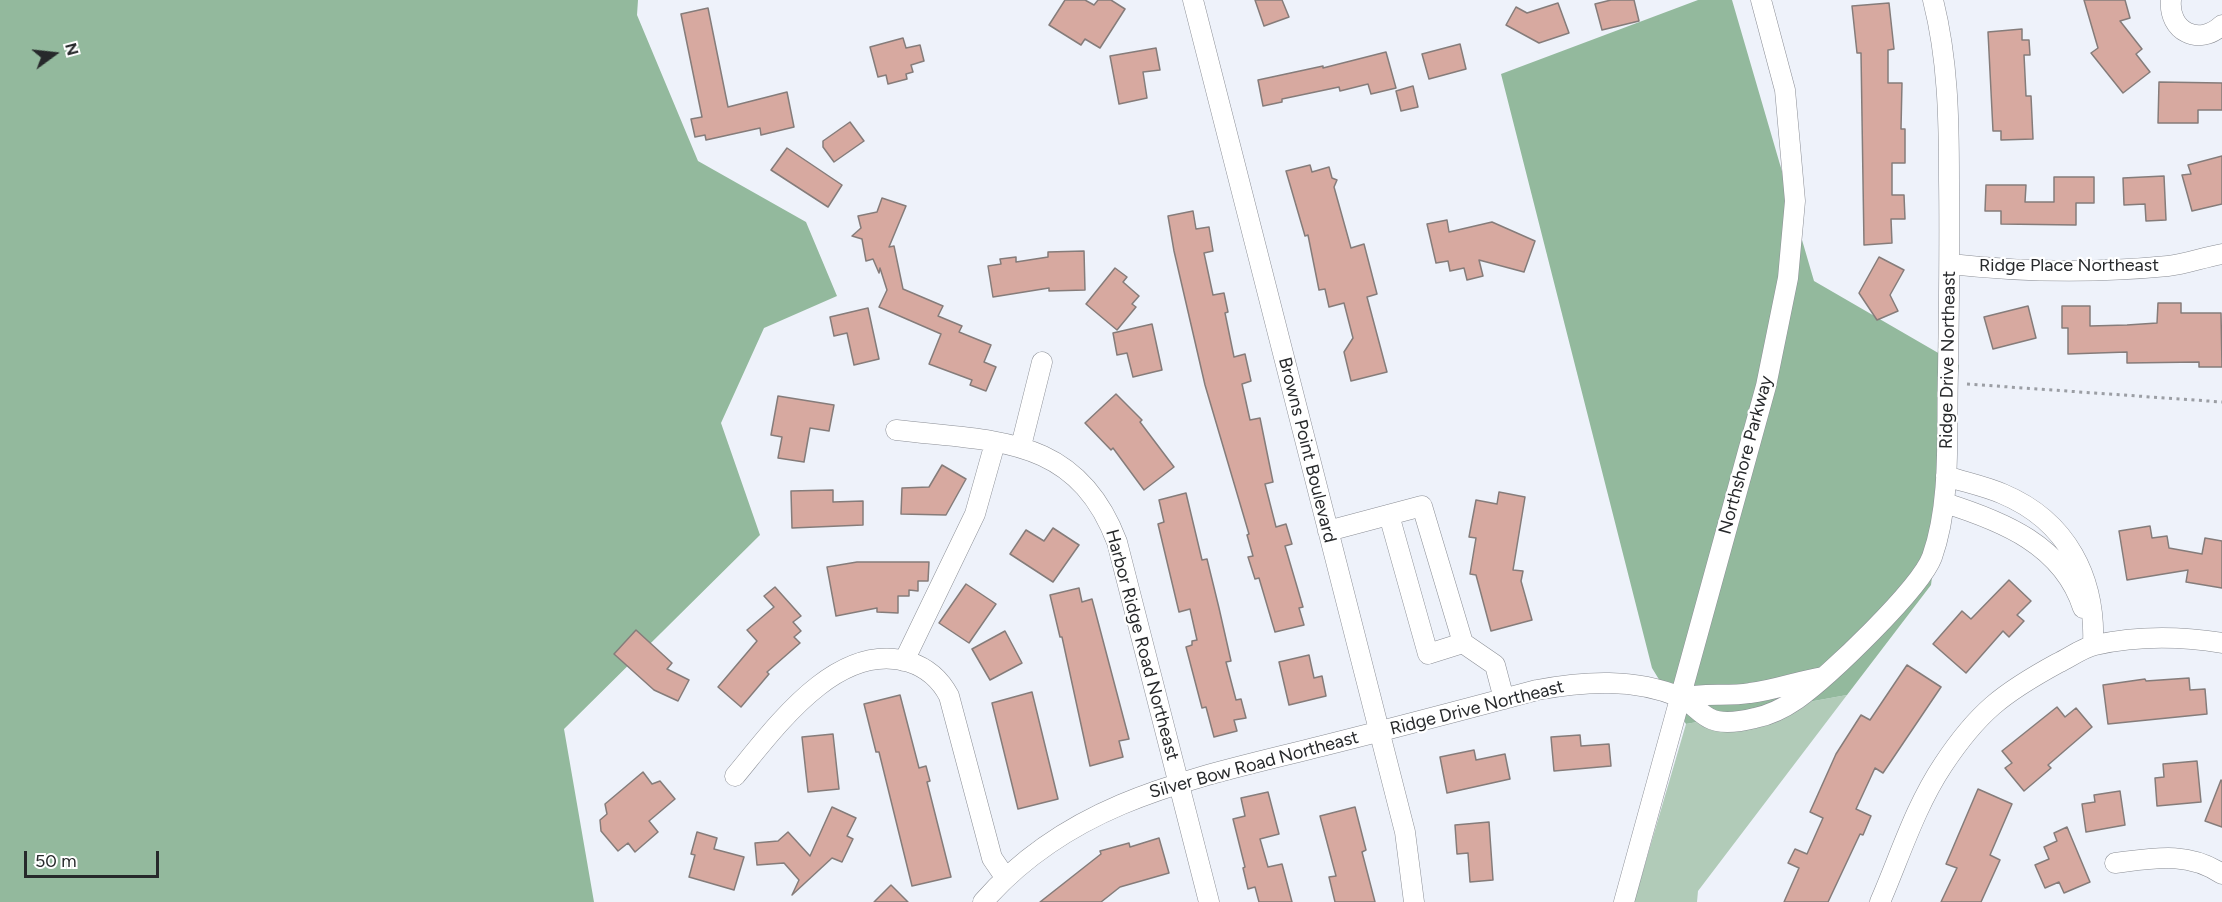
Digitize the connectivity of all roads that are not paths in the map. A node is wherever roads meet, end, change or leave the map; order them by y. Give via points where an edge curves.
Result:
1 (1193, 0) edge
2 (1761, 0) edge
3 (1933, 0) edge
4 (2171, 0) edge
5 (2222, 25) edge
6 (2222, 254) edge
7 (1950, 264) junction
8 (1042, 362) dead end
9 (896, 430) dead end
10 (995, 442) junction
11 (1021, 446) junction
12 (1946, 476) junction
13 (1945, 503) junction
14 (1389, 515) junction
15 (1328, 531) junction
16 (1462, 643) junction
17 (2222, 643) edge
18 (2093, 645) junction
19 (904, 661) junction
20 (1822, 677) junction
21 (1681, 698) junction
22 (1504, 699) junction
23 (1379, 732) junction
24 (735, 776) dead end
25 (1178, 782) junction
26 (2115, 863) dead end
27 (2222, 874) edge
28 (1005, 877) junction
29 (983, 902) edge
30 (1209, 902) edge
31 (1414, 902) edge
32 (1624, 902) edge
33 (1880, 902) edge

1 - 15 street, Browns Point Boulevard
2 - 21 street, Northshore Parkway via 1785,90 1795,201 1788,278 1766,386
3 - 7 street, Ridge Drive Northeast via 1947,89
4 - 5 street via 2173,20 2187,33 2206,36
6 - 7 street, Ridge Place Northeast via 2170,266 2096,270
7 - 12 street, Ridge Drive Northeast
8 - 11 street
9 - 10 street, Harbor Ridge Road Northeast
10 - 11 street, Harbor Ridge Road Northeast
10 - 19 street via 975,514
11 - 25 street, Harbor Ridge Road Northeast via 1062,465 1098,501 1110,525
12 - 13 street, Ridge Drive Northeast
12 - 18 street via 2004,494 2055,528 2075,556 2086,583 2094,618
13 - 18 street via 2002,522 2057,563 2080,598
13 - 20 street, Ridge Drive Northeast via 1932,557 1918,580 1897,606
14 - 15 street
14 - 16 street via 1422,506
14 - 16 street via 1428,654
15 - 23 street, Browns Point Boulevard
16 - 22 street via 1495,665
17 - 18 street via 2166,637
18 - 33 street via 2015,686 1969,730 1942,766 1914,818
19 - 24 street via 883,657 828,678 786,716
19 - 28 street via 934,675 949,696 992,858
20 - 21 street, Ridge Drive Northeast via 1749,694 1697,694
20 - 21 street, Ridge Drive Northeast via 1777,711 1735,721 1712,720
21 - 22 street, Ridge Drive Northeast via 1599,681
21 - 32 street, Northshore Parkway
22 - 23 street, Ridge Drive Northeast
23 - 25 street, Silver Bow Road Northeast
23 - 31 street, Browns Point Boulevard via 1405,831
25 - 28 street, Silver Bow Road Northeast via 1093,816
25 - 30 street, Harbor Ridge Road Northeast
26 - 27 street via 2171,856 2201,862
28 - 29 street, Silver Bow Road Northeast

